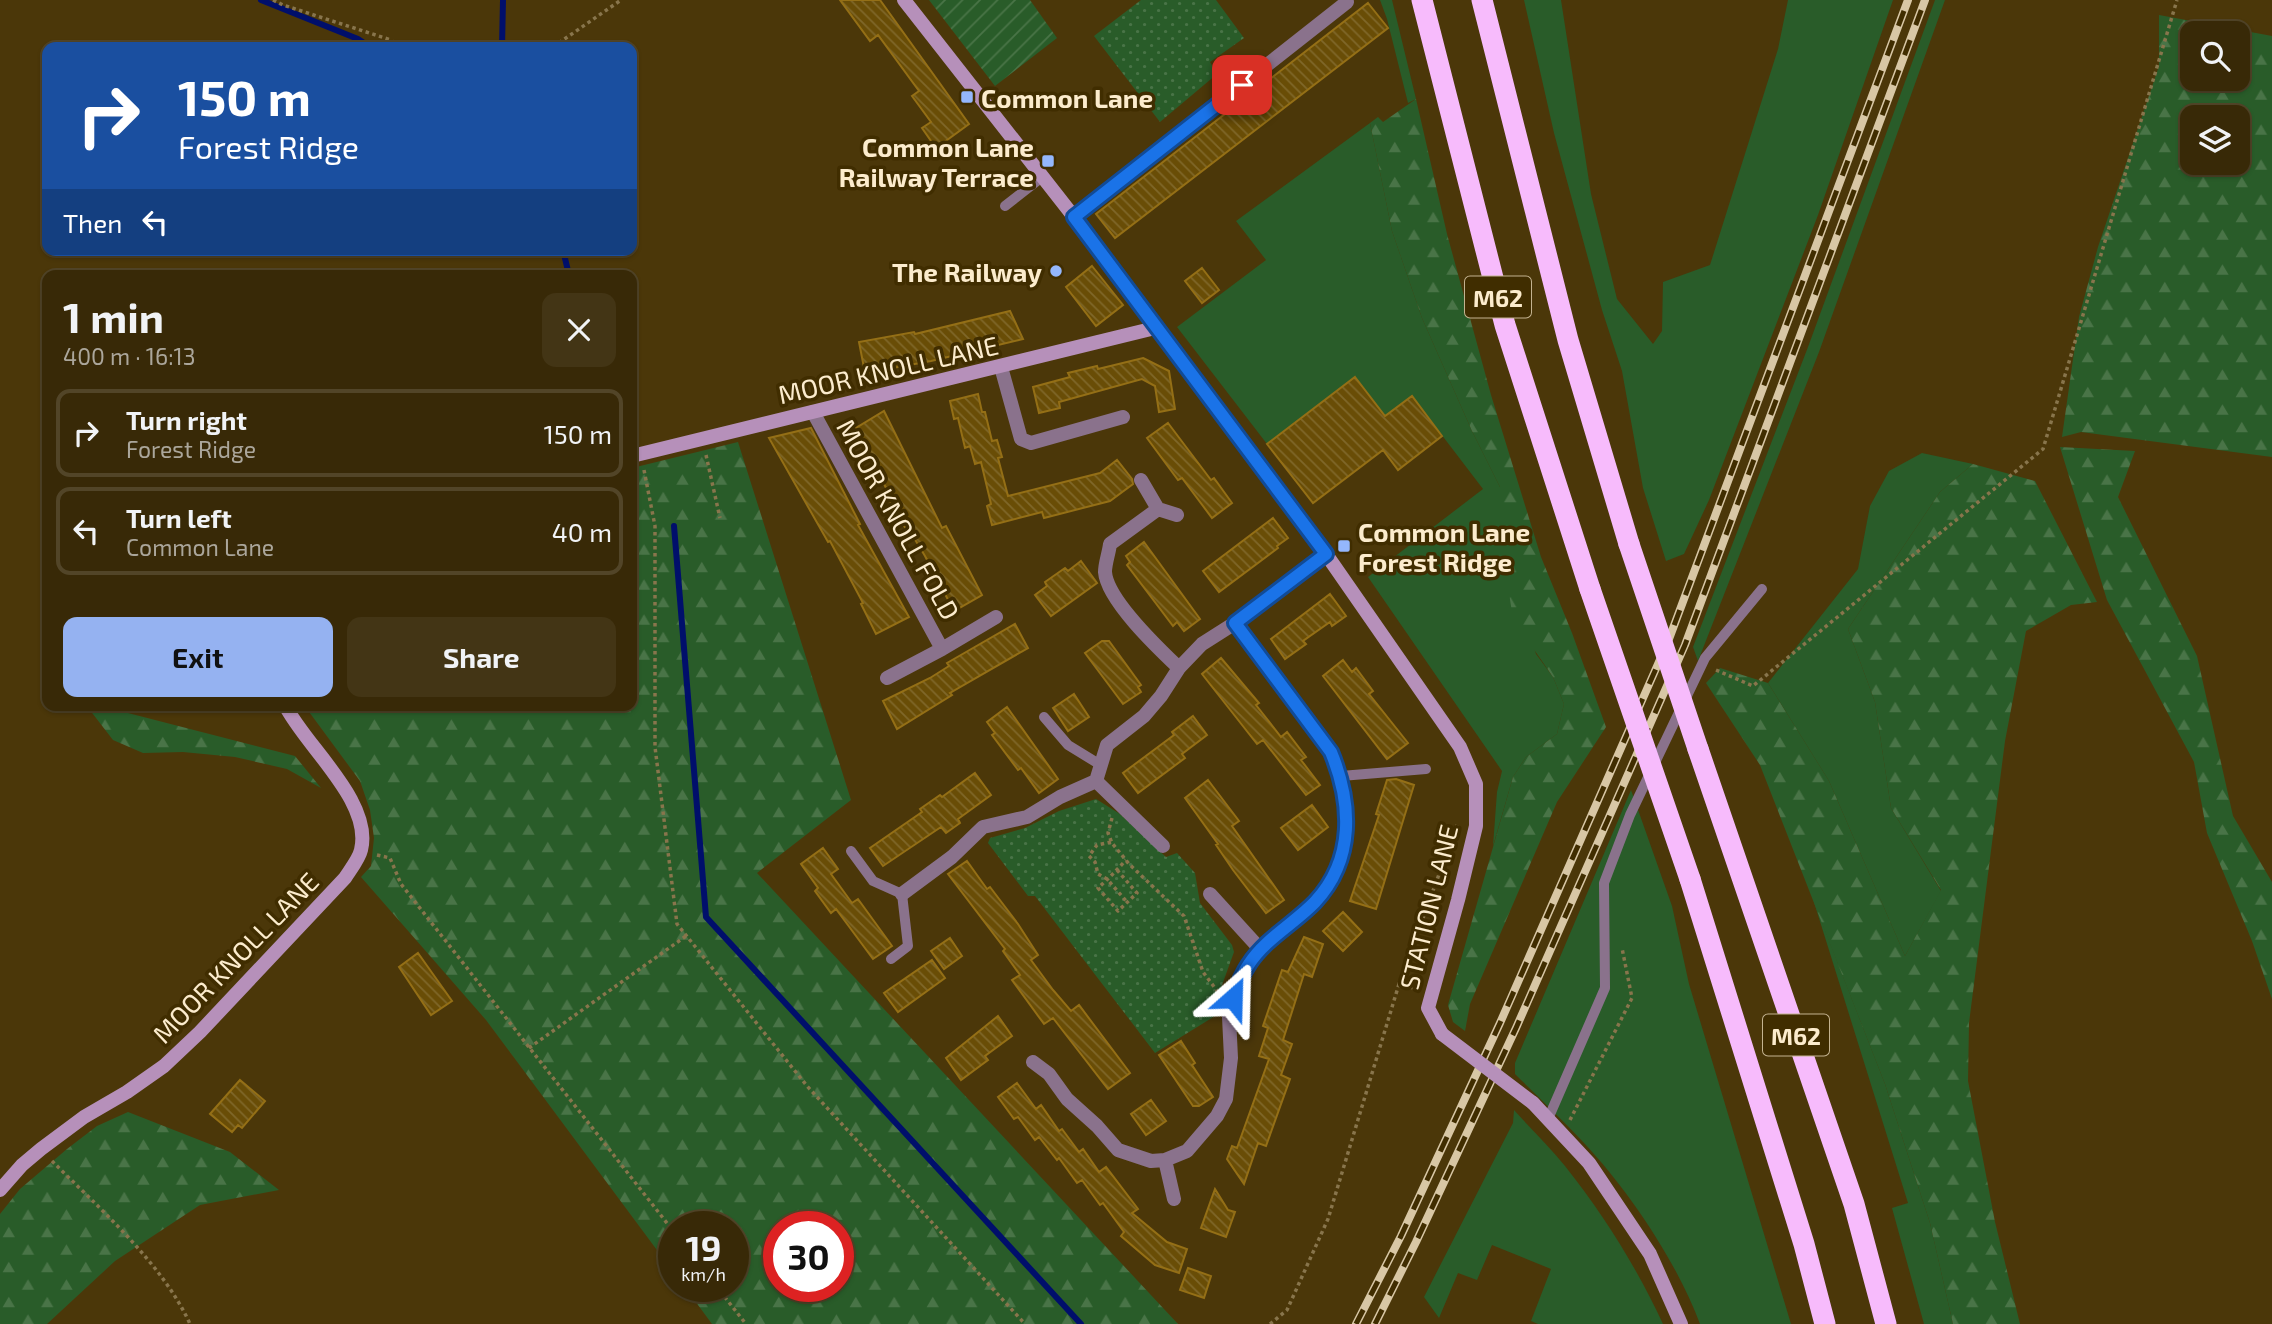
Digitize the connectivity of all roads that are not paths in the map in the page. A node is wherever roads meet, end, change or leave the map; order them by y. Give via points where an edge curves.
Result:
1 (904, 0) edge
2 (1422, 0) edge
3 (1482, 0) edge
4 (1347, 2) dead end
5 (1042, 177) junction
6 (1005, 206) dead end
7 (1074, 217) junction
8 (1155, 328) junction
9 (1001, 367) junction
10 (813, 412) junction
11 (1123, 417) dead end
12 (637, 455) edge
13 (1141, 480) dead end
14 (1158, 509) junction
15 (1177, 515) dead end
16 (1326, 554) junction
17 (1762, 589) dead end
18 (996, 617) dead end
19 (1235, 623) junction
20 (942, 649) junction
21 (1179, 668) junction
22 (887, 678) dead end
23 (289, 711) edge
24 (1044, 717) dead end
25 (1099, 764) junction
26 (1426, 769) dead end
27 (1341, 776) junction
28 (1096, 781) junction
29 (1163, 846) dead end
30 (851, 851) dead end
31 (902, 894) junction
32 (1210, 894) dead end
33 (1261, 950) junction
34 (891, 959) dead end
35 (1033, 1062) dead end
36 (1548, 1119) junction
37 (1165, 1160) junction
38 (0, 1190) edge
39 (1174, 1199) dead end
40 (1681, 1324) edge
41 (1825, 1324) edge
42 (1886, 1324) edge

1 - 5 street
2 - 41 highway, M62, bridge via 1505,325 1690,879
3 - 42 highway, M62, bridge via 1565,327 1629,544 1854,1204
4 - 7 street
5 - 6 lane
5 - 7 street
7 - 8 street
8 - 9 street, MOOR KNOLL LANE
8 - 16 street
9 - 10 street, MOOR KNOLL LANE
9 - 11 street via 1026,443
10 - 12 street, MOOR KNOLL LANE
10 - 20 street, MOOR KNOLL FOLD
13 - 14 street
14 - 15 street
14 - 21 street via 1110,544 1105,573 1126,611
16 - 19 street
16 - 36 street, STATION LANE, bridge via 1461,747 1476,784 1476,826 1428,1008 1442,1034
17 - 36 lane via 1705,658 1630,815 1604,883 1605,988
18 - 20 street, MOOR KNOLL FOLD
19 - 21 street via 1202,644
19 - 27 street via 1331,752
20 - 22 street, MOOR KNOLL FOLD
21 - 25 street via 1144,716 1107,745
23 - 38 street, MOOR KNOLL LANE via 355,806 362,830 361,851 345,878 164,1066 41,1149
24 - 25 lane via 1068,745
25 - 28 street
26 - 27 lane
27 - 33 street via 1346,830 1342,857 1331,883
28 - 29 street
28 - 31 street via 1027,817 983,827
30 - 31 lane via 873,881
31 - 34 lane via 908,946
32 - 33 street
33 - 37 street via 1249,963 1233,998 1226,1099 1187,1151
35 - 37 street via 1118,1150 1151,1161
36 - 40 street, STATION LANE via 1589,1163 1650,1254
37 - 39 street

